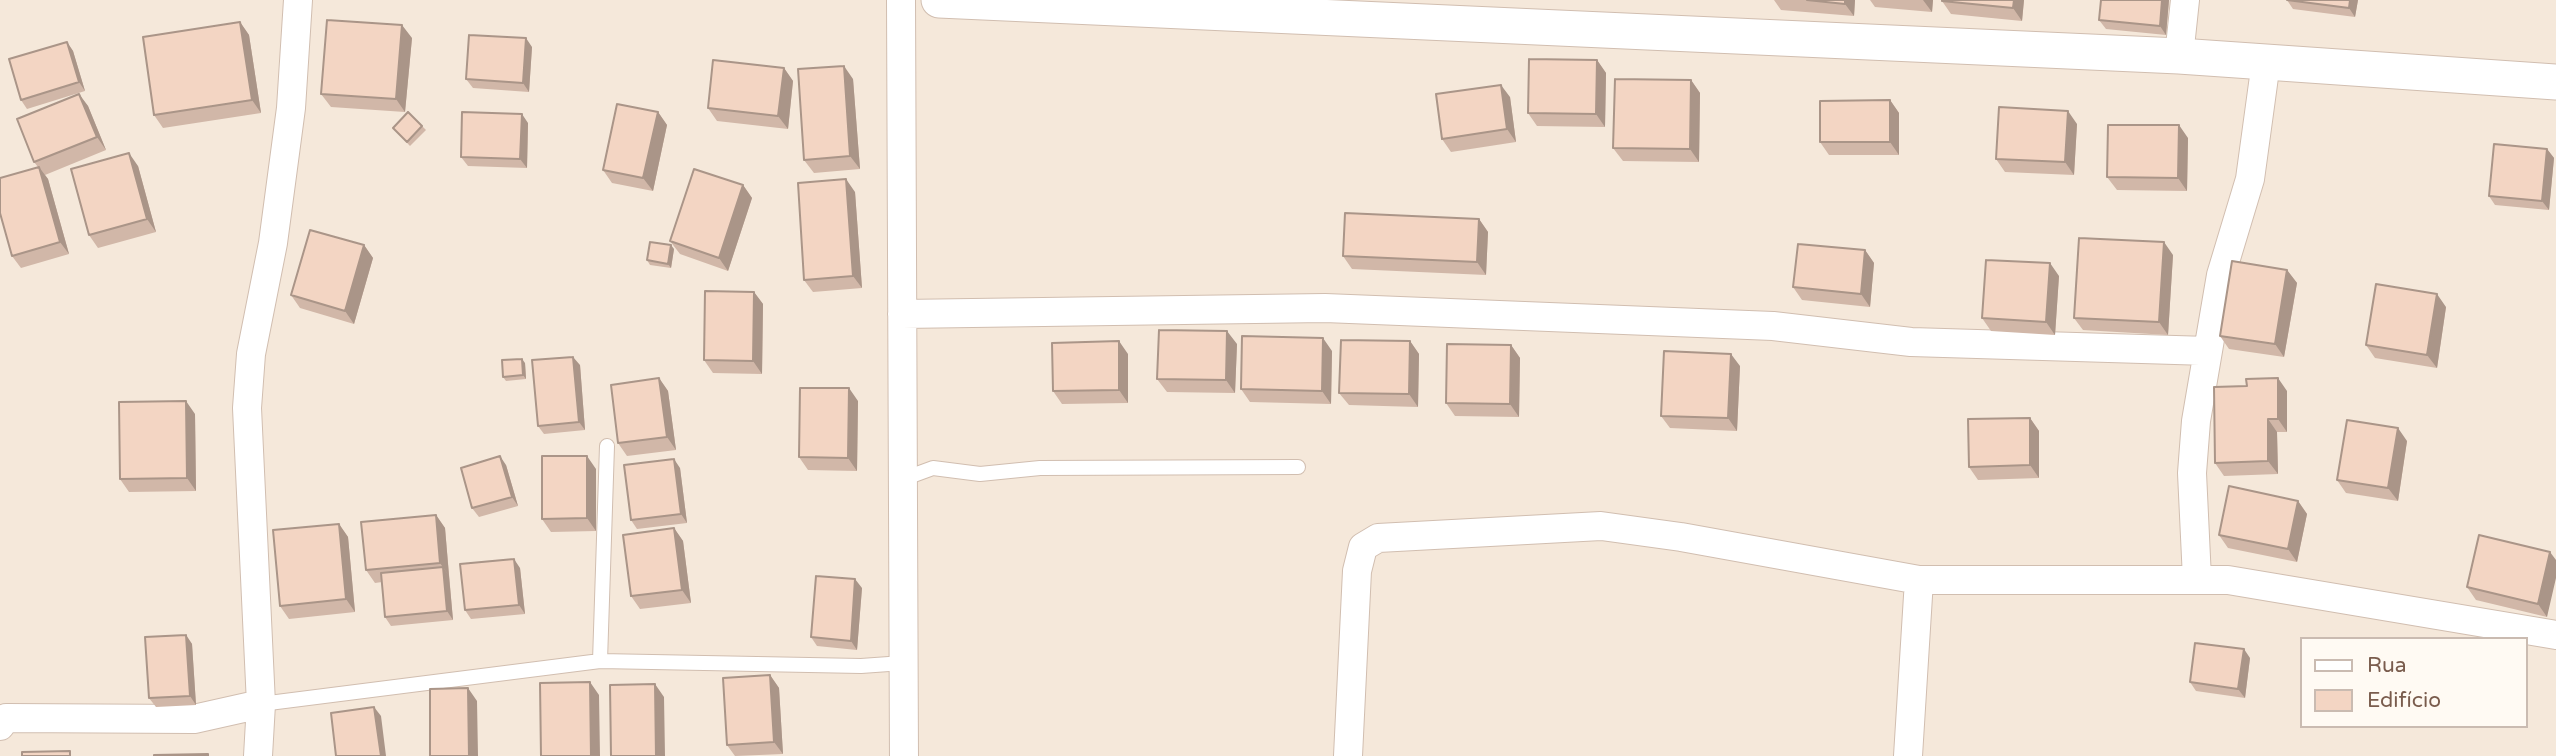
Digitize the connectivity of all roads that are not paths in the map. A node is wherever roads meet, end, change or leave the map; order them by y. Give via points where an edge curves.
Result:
1 (298, 0) edge
2 (901, 0) edge
3 (939, 0) edge
4 (2185, 0) edge
5 (1387, 10) edge
6 (2179, 56) junction
7 (2266, 62) junction
8 (2556, 82) edge
9 (902, 314) junction
10 (2208, 351) junction
11 (607, 446) dead end
12 (1297, 467) dead end
13 (903, 479) junction
14 (2197, 579) junction
15 (1919, 580) junction
16 (2556, 635) edge
17 (600, 662) junction
18 (903, 663) junction
19 (261, 704) junction
20 (0, 726) edge
21 (258, 756) edge
22 (904, 756) edge
23 (1348, 756) edge
24 (1908, 756) edge

1 - 19 street via 291,108 273,243 251,354 247,408
2 - 9 street
3 - 5 street
4 - 6 street
5 - 6 street
6 - 7 street
7 - 8 street
7 - 10 street via 2250,179 2221,275
9 - 10 street via 1338,308 1773,326 1911,342
9 - 13 street
10 - 14 street via 2192,473
11 - 17 lane
12 - 13 lane via 1040,468 980,474 933,468
13 - 18 street
14 - 15 street
14 - 16 street via 2252,584
15 - 23 street via 1601,526 1378,538 1363,547 1357,571
15 - 24 street
17 - 18 lane
17 - 19 lane
18 - 22 street
19 - 20 street via 194,719 6,718
19 - 21 street

